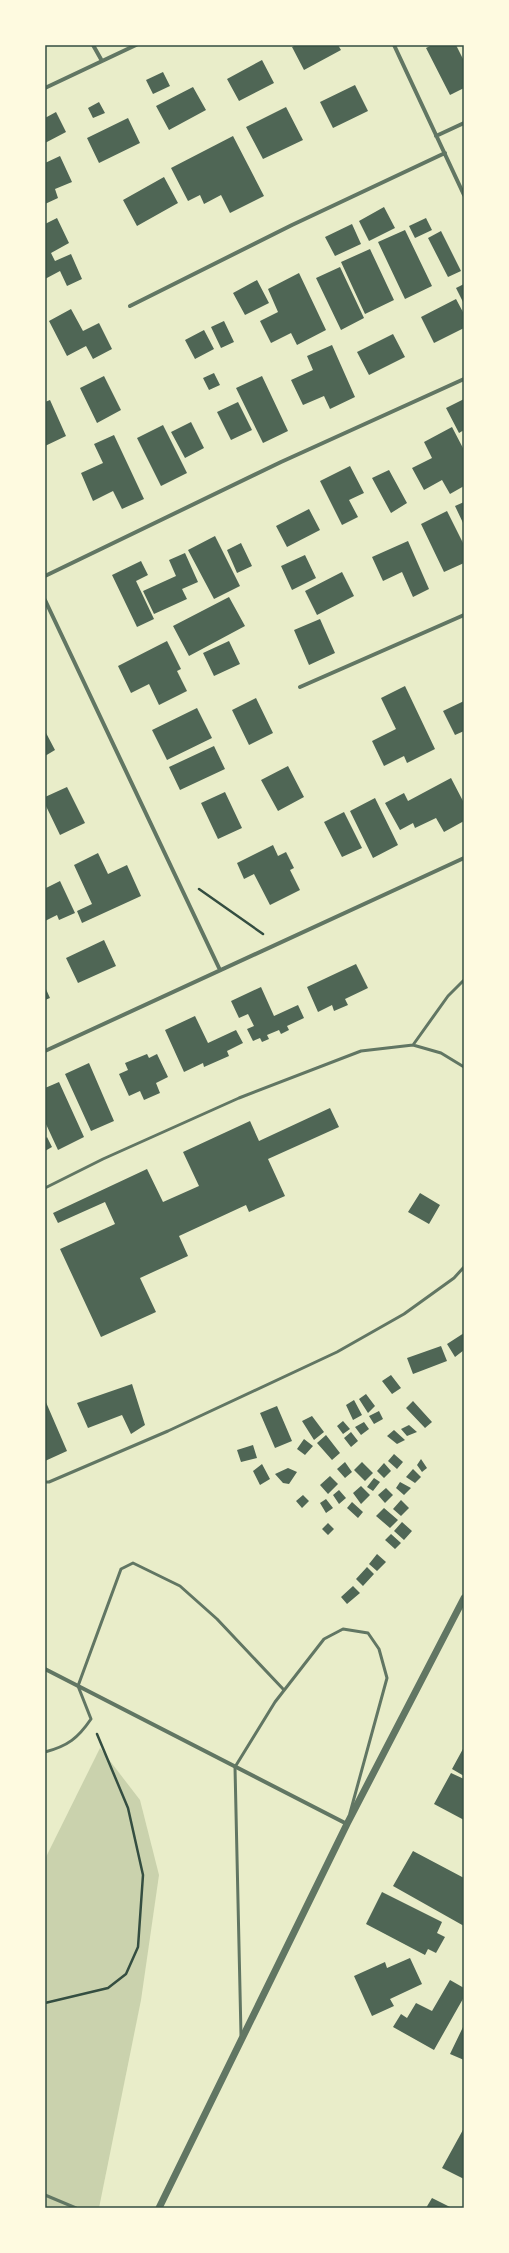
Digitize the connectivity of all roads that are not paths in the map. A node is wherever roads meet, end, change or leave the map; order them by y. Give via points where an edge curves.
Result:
1 (94, 45) edge
2 (136, 45) edge
3 (394, 45) edge
4 (102, 61) junction
5 (45, 88) edge
6 (464, 123) edge
7 (436, 136) junction
8 (444, 153) junction
9 (464, 195) edge
10 (130, 306) dead end
11 (464, 379) edge
12 (45, 576) edge
13 (45, 600) edge
14 (464, 615) edge
15 (300, 687) dead end
16 (464, 858) edge
17 (220, 970) junction
18 (464, 980) edge
19 (413, 1045) junction
20 (45, 1051) edge
21 (464, 1066) edge
22 (45, 1188) edge
23 (464, 1267) edge
24 (45, 1482) edge
25 (464, 1598) edge
26 (45, 1669) edge
27 (78, 1686) junction
28 (284, 1690) junction
29 (45, 1752) edge
30 (234, 1766) junction
31 (347, 1824) junction
32 (242, 2043) junction
33 (45, 2195) edge
34 (76, 2208) edge
35 (160, 2208) edge

1 - 4 street
2 - 4 street
3 - 7 street
4 - 5 street
6 - 7 street
7 - 8 street
8 - 9 street
8 - 10 street
11 - 12 street via 281,462
13 - 17 street
14 - 15 street
16 - 17 street
17 - 20 street
18 - 19 lane via 448,996
19 - 21 lane via 441,1053
19 - 22 lane via 361,1051 239,1098
23 - 24 lane via 454,1278 404,1314 337,1352 120,1453
25 - 31 street
26 - 27 street
27 - 28 lane via 121,1569 133,1563 180,1586 217,1619
27 - 29 lane via 91,1719 80,1735 64,1746
27 - 30 street
28 - 30 lane
28 - 31 lane via 324,1639 342,1629 368,1634 379,1649 387,1678
30 - 31 street
30 - 32 lane
31 - 32 street
32 - 35 street
33 - 34 lane

